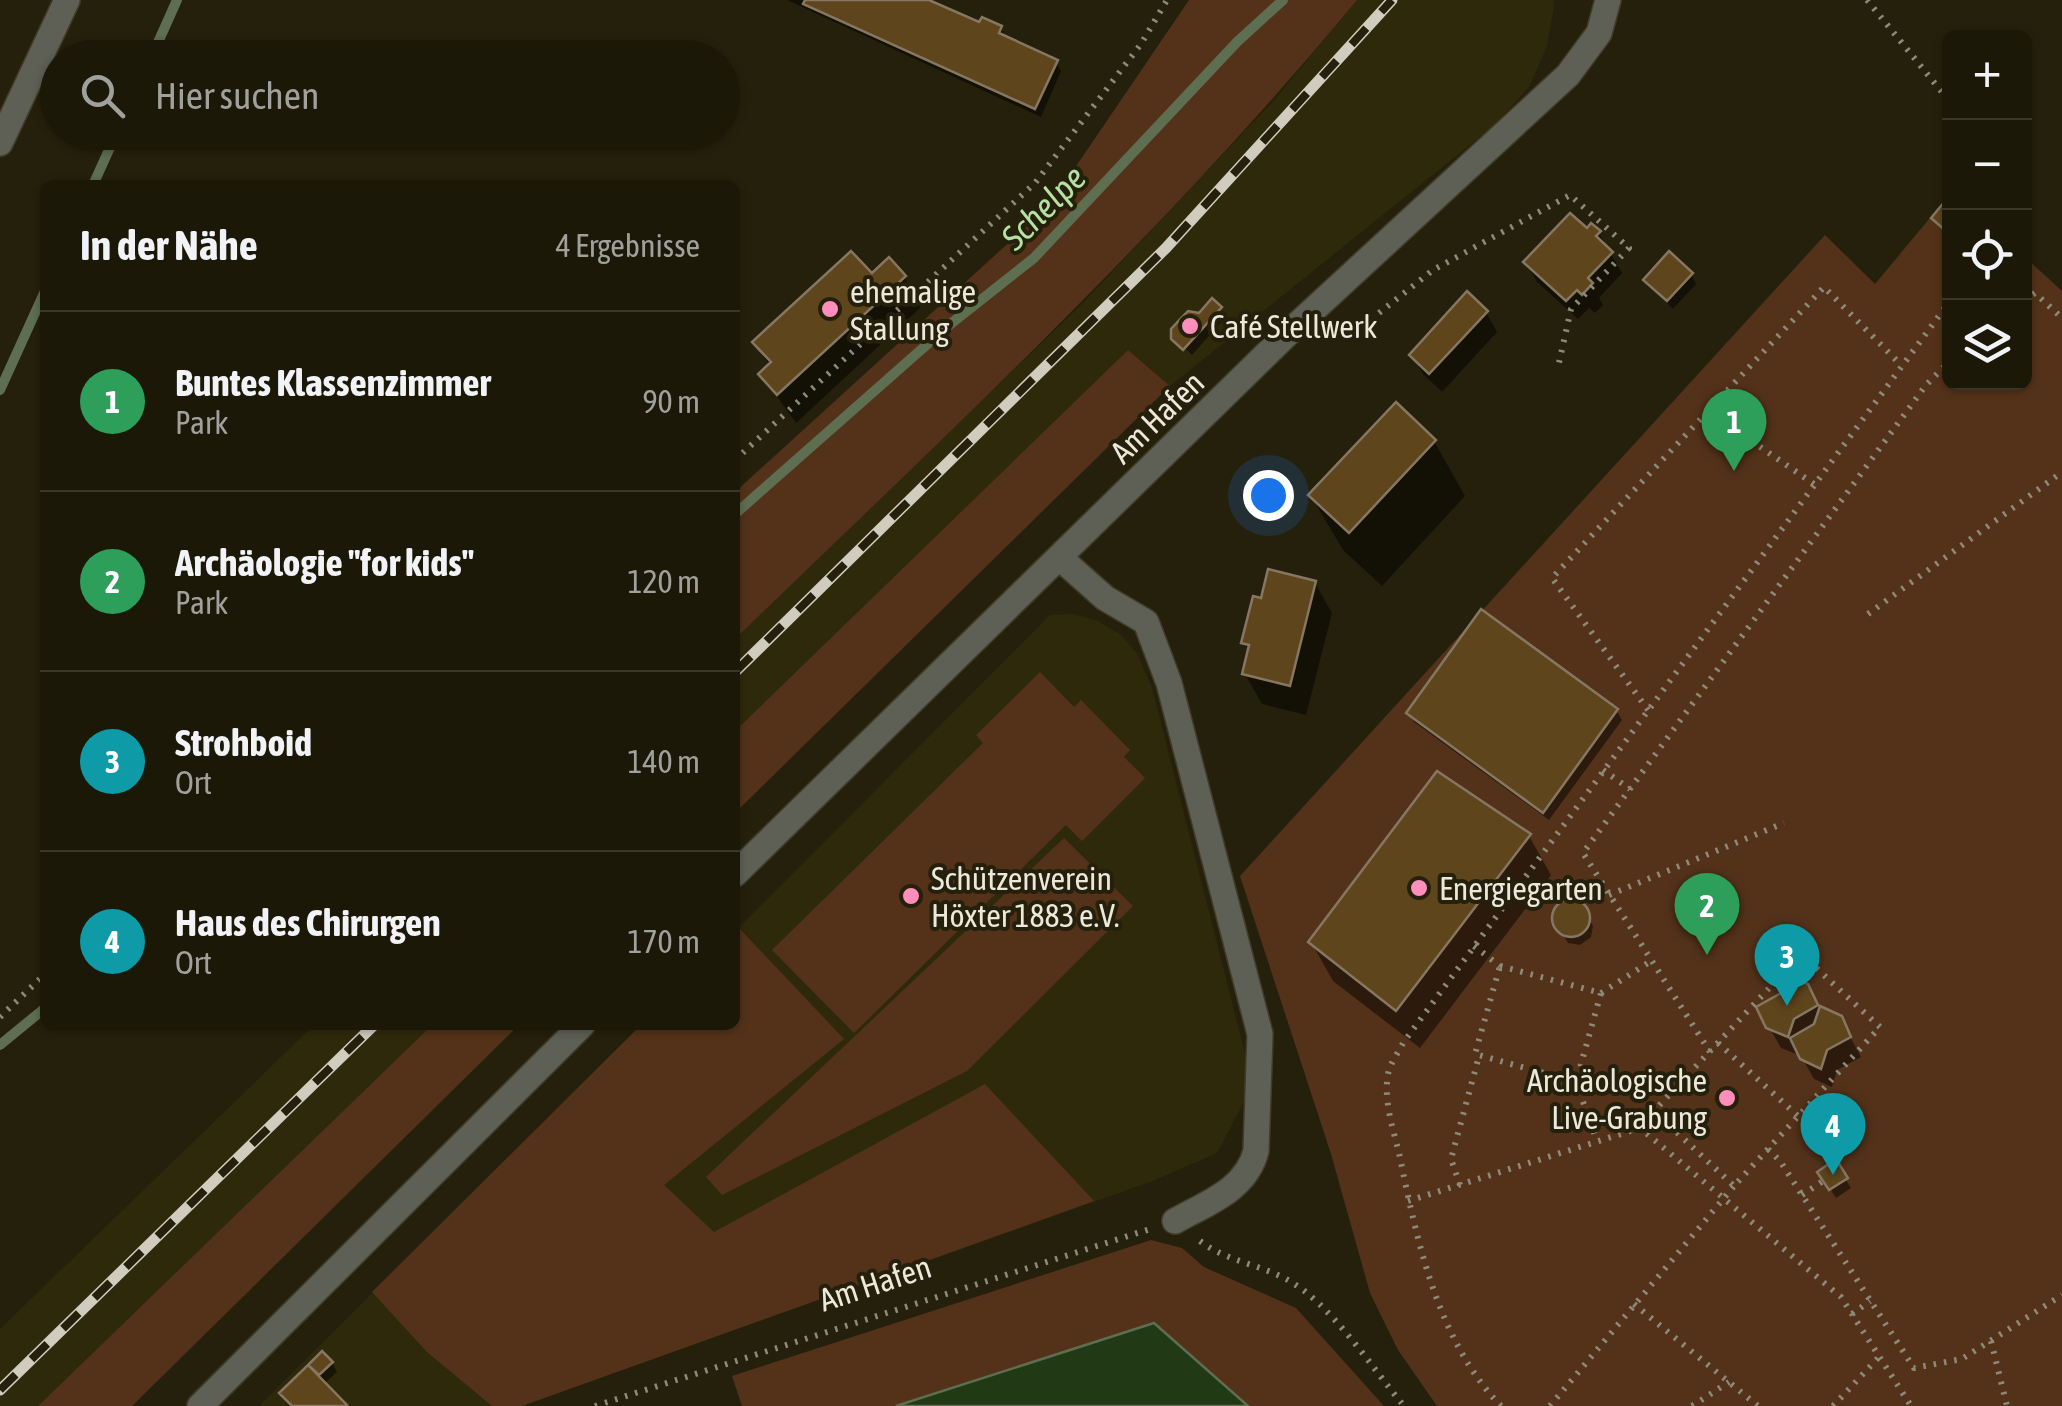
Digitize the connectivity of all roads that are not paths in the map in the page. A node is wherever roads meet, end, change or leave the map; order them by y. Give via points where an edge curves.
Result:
1 (66, 0) edge
2 (1608, 0) edge
3 (48, 40) edge
4 (40, 57) edge
5 (0, 144) edge
6 (1060, 558) junction
7 (740, 869) edge
8 (577, 1030) edge
9 (1175, 1221) road end
10 (200, 1406) edge

1 - 3 street
2 - 6 street, Am Hafen via 1599,33 1568,75 1285,336
4 - 5 street
6 - 7 street, Am Hafen
6 - 9 street via 1146,622 1169,683 1260,1034 1252,1170 1230,1191
8 - 10 street

